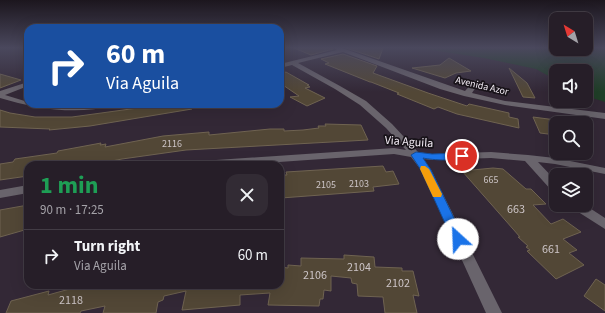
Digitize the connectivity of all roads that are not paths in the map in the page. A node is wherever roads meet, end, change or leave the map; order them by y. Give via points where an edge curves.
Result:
1 (293, 63) joint
2 (376, 63) edge
3 (284, 65) edge
4 (477, 81) dead end
5 (24, 86) edge
6 (467, 94) junction
7 (0, 95) edge
8 (24, 103) edge
9 (605, 116) edge
10 (416, 155) junction
11 (528, 158) junction
12 (246, 161) edge
13 (605, 171) edge
14 (549, 180) edge
15 (24, 190) edge
16 (0, 194) edge
17 (587, 212) edge
18 (605, 224) edge
19 (494, 313) edge

1 - 3 street
1 - 10 street via 362,102 399,135
2 - 6 street, Avenida Azor
4 - 6 street
5 - 7 street
6 - 9 street, Avenida Azor via 505,103
7 - 8 street
10 - 11 street, Via Aguila via 491,155
10 - 12 street, Via Aguila via 394,151
10 - 19 street via 426,170
11 - 13 street, Via Aguila via 555,160
11 - 14 street
15 - 16 street
17 - 18 street

